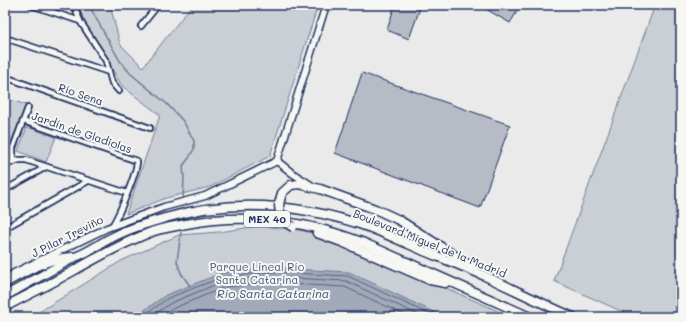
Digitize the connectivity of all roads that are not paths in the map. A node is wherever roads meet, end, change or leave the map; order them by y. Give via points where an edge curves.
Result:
1 (31, 5) edge
2 (74, 5) edge
3 (158, 5) edge
4 (326, 5) edge
5 (80, 21) junction
6 (141, 26) dead end
7 (5, 38) edge
8 (109, 69) junction
9 (5, 78) edge
10 (119, 91) dead end
11 (28, 108) dead end
12 (22, 121) junction
13 (150, 128) dead end
14 (13, 160) junction
15 (277, 160) junction
16 (5, 165) edge
17 (46, 167) junction
18 (88, 182) junction
19 (320, 189) junction
20 (5, 190) edge
21 (127, 193) junction
22 (114, 224) junction
23 (5, 228) edge
24 (75, 257) junction
25 (485, 276) junction
26 (5, 280) edge
27 (450, 282) junction
28 (5, 296) edge
29 (5, 307) edge
30 (530, 317) edge
31 (573, 317) edge

1 - 5 street
2 - 5 street
3 - 6 street
4 - 15 street
5 - 8 street
7 - 8 street
8 - 10 street via 112,83
9 - 13 street, Río Sena
11 - 12 street
12 - 14 street via 13,148
12 - 21 street, Jardín de Gladiolas via 135,160 137,163
14 - 16 street
14 - 17 street via 26,160
15 - 19 street via 292,174
15 - 22 street via 205,196 158,208
17 - 18 street
17 - 20 street
18 - 21 street
18 - 23 street
19 - 25 highway via 399,220
19 - 27 highway, bridge via 299,184 290,185 281,195 279,208 284,220 293,226 342,242 430,280
21 - 22 street
22 - 26 street
24 - 25 highway, Boulevard Miguel de la Madrid / MEX 40 via 115,236 170,216 215,208 264,206 322,214 349,221
24 - 26 highway via 47,261
24 - 28 highway, Boulevard Miguel de la Madrid / MEX 40
25 - 31 highway, Boulevard Miguel de la Madrid / MEX 40
27 - 29 highway, MEX 40 via 340,234 276,220 230,218 156,230 118,247
27 - 30 highway, MEX 40

